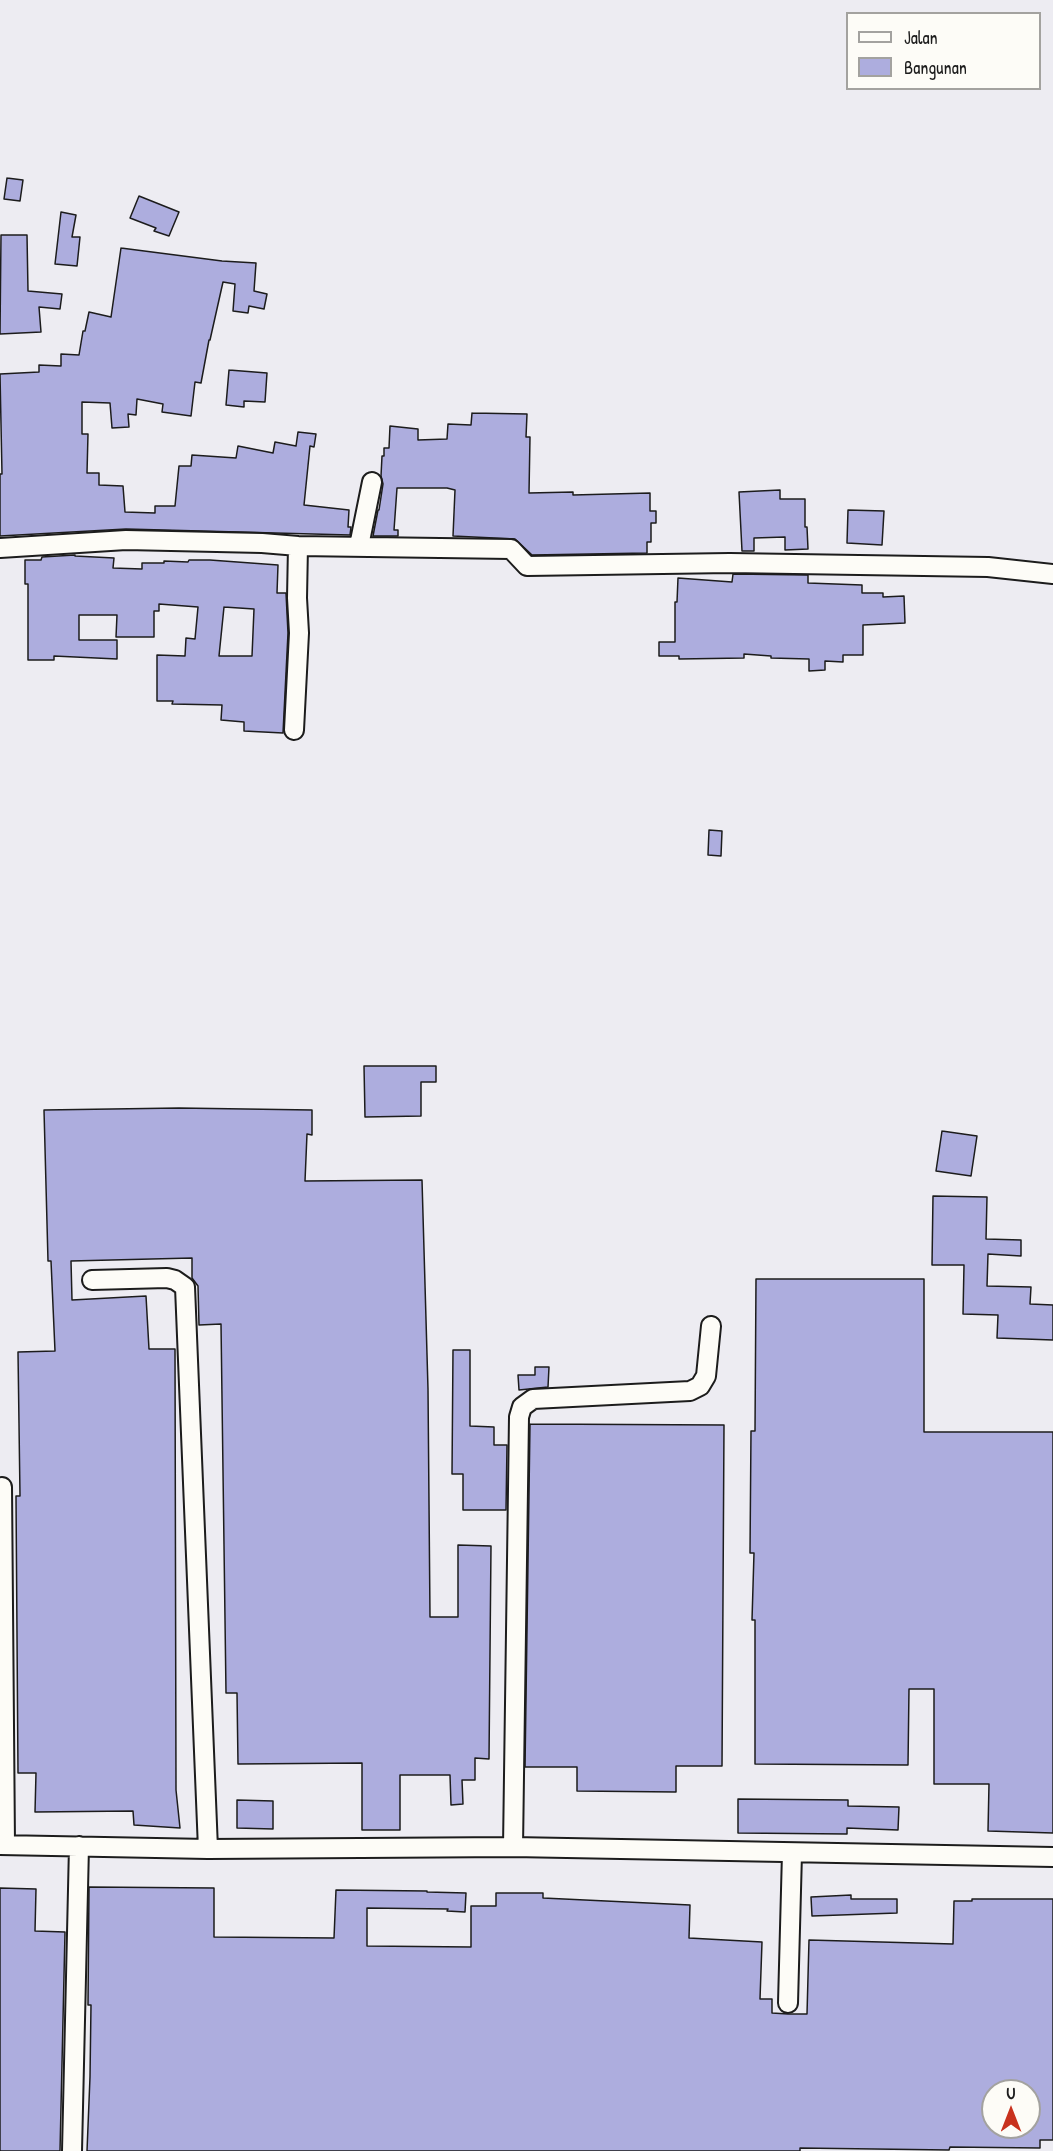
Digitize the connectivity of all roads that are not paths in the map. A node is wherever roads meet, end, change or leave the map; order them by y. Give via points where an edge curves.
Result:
1 (372, 482) dead end
2 (298, 546) junction
3 (359, 546) junction
4 (0, 548) edge
5 (1053, 574) edge
6 (294, 730) dead end
7 (92, 1280) dead end
8 (711, 1326) dead end
9 (2, 1488) dead end
10 (2, 1845) edge
11 (79, 1846) junction
12 (513, 1847) junction
13 (208, 1849) junction
14 (792, 1853) junction
15 (1053, 1857) edge
16 (788, 2003) dead end
17 (72, 2151) edge

1 - 3 street
2 - 3 street
2 - 4 street via 126,540
2 - 6 street
3 - 5 street via 511,549 527,566 742,563 988,567
7 - 13 street via 167,1278 185,1287
8 - 12 street via 706,1376 700,1386 690,1391 533,1399 522,1407
9 - 10 street
10 - 11 street
11 - 13 street
11 - 17 street
12 - 13 street
12 - 14 street
14 - 15 street
14 - 16 street

